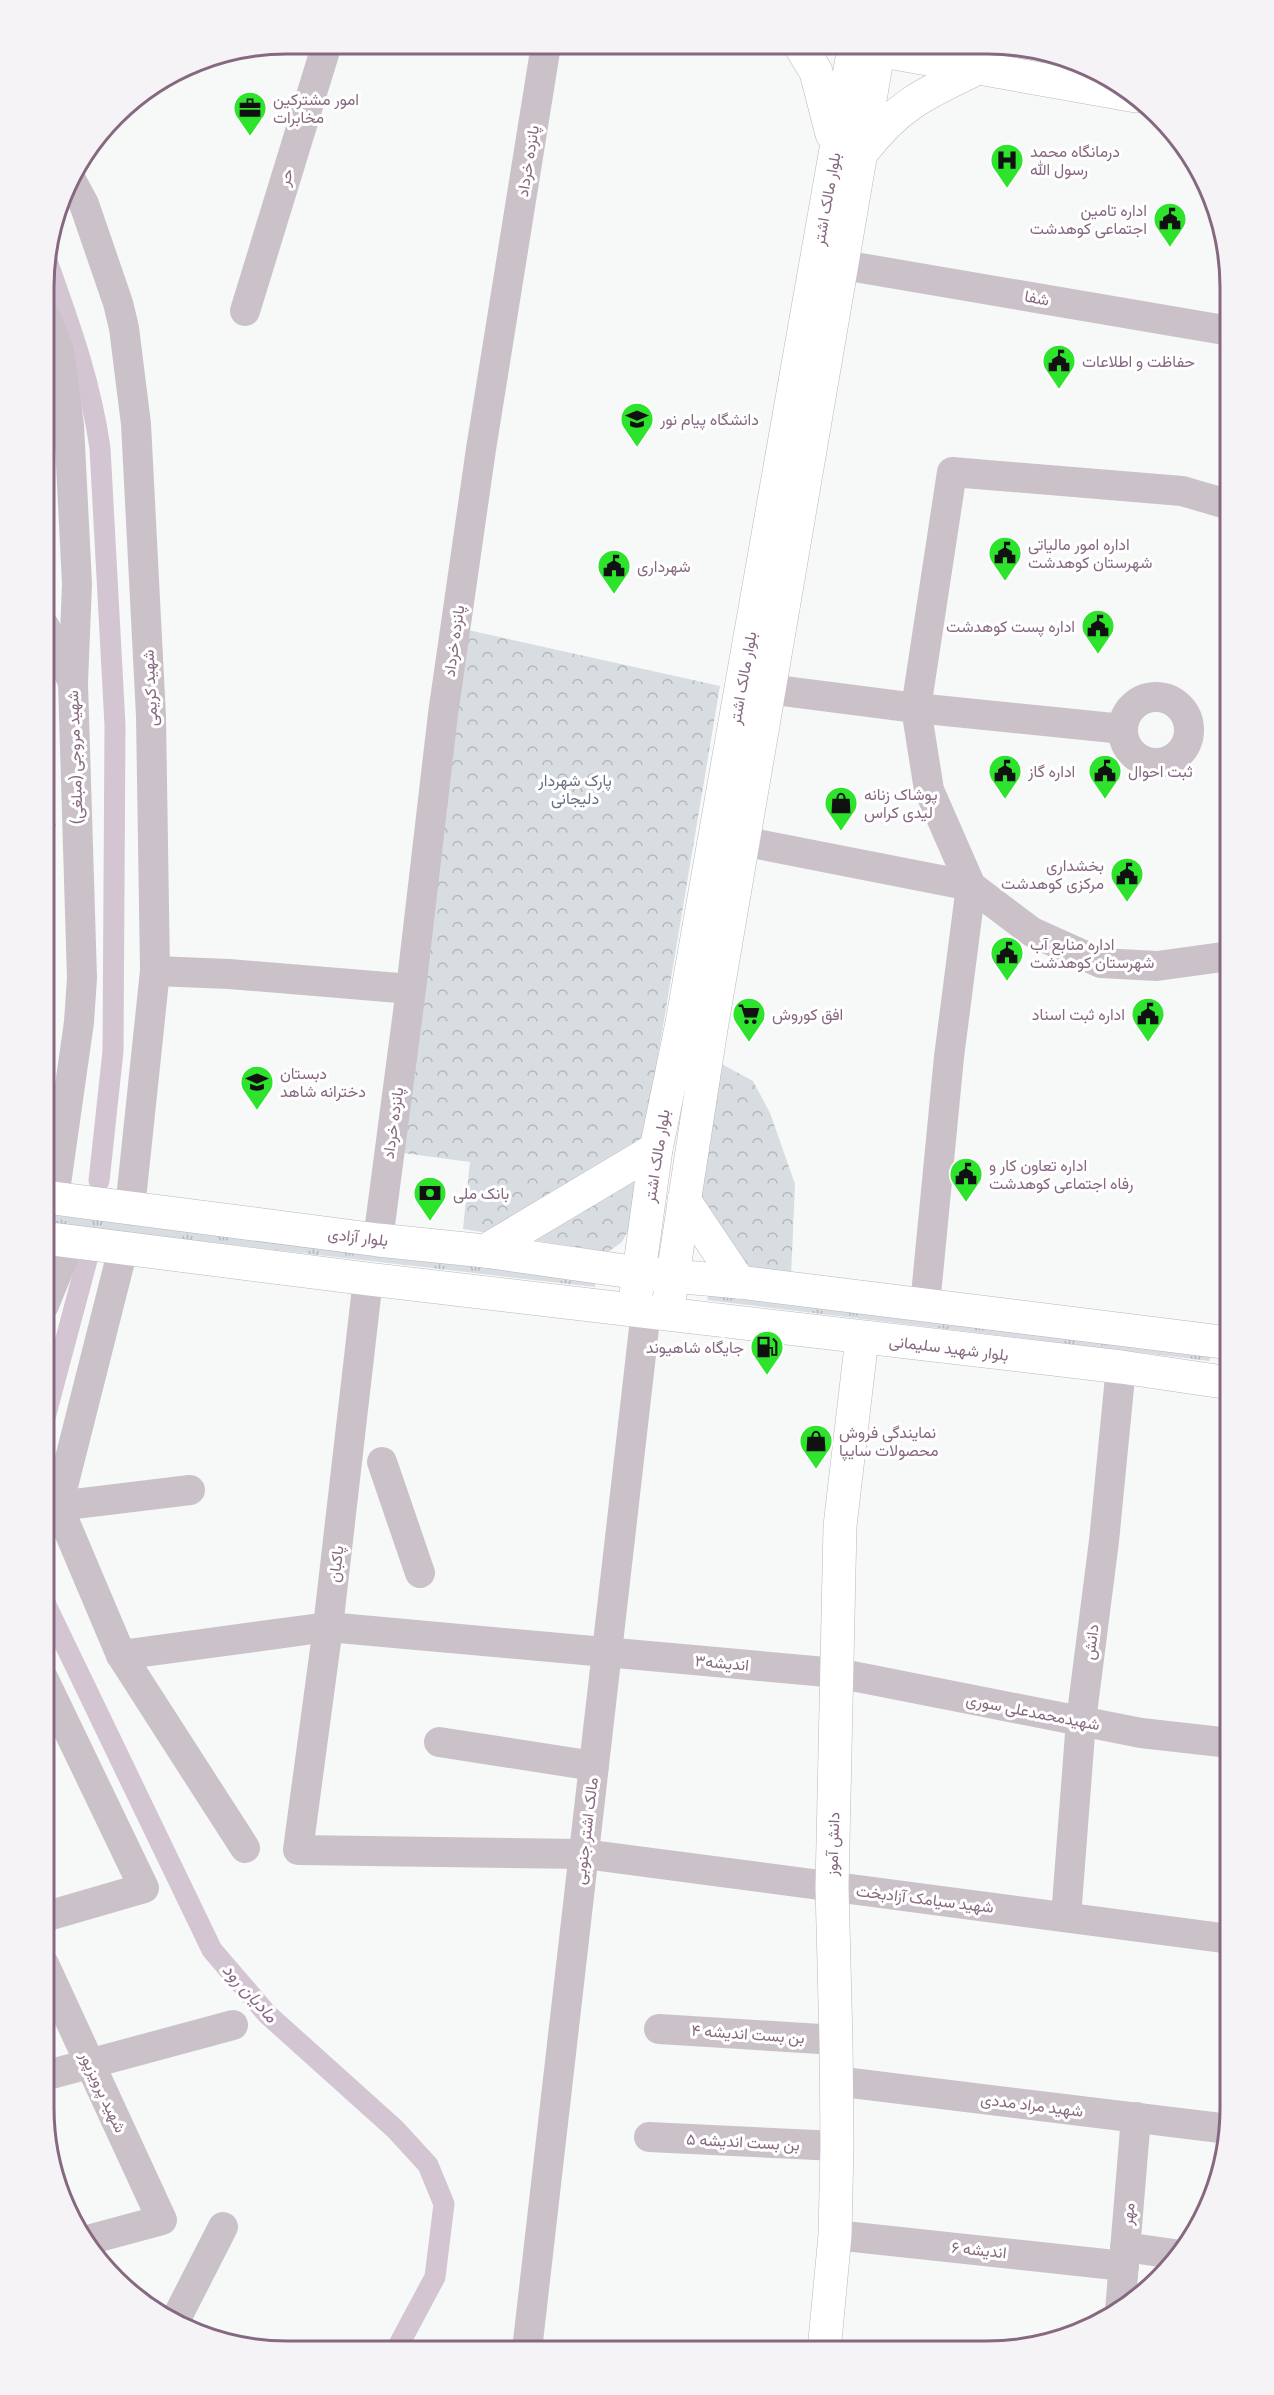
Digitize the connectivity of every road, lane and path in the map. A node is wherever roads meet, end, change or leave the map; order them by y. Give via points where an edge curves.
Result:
1 (324, 54) edge
2 (545, 54) edge
3 (805, 54) edge
4 (867, 54) edge
5 (901, 54) edge
6 (978, 68) junction
7 (1115, 92) edge
8 (849, 152) junction
9 (76, 189) edge
10 (841, 197) junction
11 (843, 265) junction
12 (245, 311) dead end
13 (1220, 329) edge
14 (54, 338) edge
15 (1220, 502) edge
16 (54, 644) edge
17 (74, 683) junction
18 (768, 689) junction
19 (916, 708) junction
20 (1123, 729) dead end
21 (742, 842) junction
22 (971, 886) junction
23 (1220, 957) edge
24 (155, 971) junction
25 (411, 989) junction
26 (696, 1026) junction
27 (656, 1149) junction
28 (54, 1168) edge
29 (54, 1199) edge
30 (684, 1200) junction
31 (130, 1209) junction
32 (57, 1239) edge
33 (378, 1240) junction
34 (123, 1249) junction
35 (485, 1251) junction
36 (54, 1254) edge
37 (639, 1273) junction
38 (672, 1276) junction
39 (368, 1279) junction
40 (739, 1282) junction
41 (925, 1305) junction
42 (649, 1311) junction
43 (862, 1338) junction
44 (1220, 1341) edge
45 (1121, 1368) junction
46 (1220, 1376) edge
47 (382, 1462) dead end
48 (190, 1490) dead end
49 (58, 1506) junction
50 (420, 1573) dead end
51 (328, 1627) junction
52 (607, 1652) junction
53 (121, 1655) junction
54 (837, 1673) junction
55 (54, 1701) edge
56 (1081, 1721) junction
57 (439, 1742) dead end
58 (1220, 1742) edge
59 (594, 1766) junction
60 (245, 1848) dead end
61 (298, 1850) joint
62 (584, 1854) junction
63 (832, 1887) junction
64 (54, 1914) edge
65 (1066, 1917) junction
66 (1220, 1938) edge
67 (54, 1986) edge
68 (233, 2025) dead end
69 (659, 2029) dead end
70 (836, 2040) junction
71 (90, 2063) junction
72 (54, 2073) edge
73 (836, 2081) junction
74 (1136, 2117) junction
75 (1219, 2128) edge
76 (649, 2137) dead end
77 (837, 2146) junction
78 (224, 2227) dead end
79 (835, 2235) junction
80 (94, 2238) edge
81 (1167, 2255) edge
82 (1125, 2257) junction
83 (1121, 2298) edge
84 (179, 2314) edge
85 (528, 2341) edge
86 (825, 2341) edge

1 - 12 street, حر
2 - 25 street, پانزده خرداد via 443,714
3 - 8 main road
4 - 8 main road, بلوار مالک اشتر
5 - 6 main road
6 - 7 main road
6 - 8 main road via 909,104
8 - 10 main road, بلوار مالک اشتر
9 - 24 street, شهید کریمی via 118,303 136,424 151,716
10 - 11 main road, بلوار مالک اشتر
10 - 26 main road, بلوار مالک اشتر
11 - 13 street, شفا
11 - 18 main road, بلوار مالک اشتر
14 - 17 street, شهید مروجی (مبلغی) via 69,425 76,584
15 - 19 street via 1182,490 952,472
16 - 17 street
17 - 28 street, شهید مروجی (مبلغی) via 82,978
18 - 19 street
18 - 21 main road, بلوار مالک اشتر
19 - 20 street
19 - 22 street via 929,790
21 - 22 street
21 - 26 main road, بلوار مالک اشتر
22 - 23 street via 1032,932 1101,963 1157,966
22 - 41 street
24 - 25 street
24 - 31 street, شهید کریمی
25 - 33 street, پانزده خرداد
26 - 27 main road, بلوار مالک اشتر
26 - 30 main road, بلوار مالک اشتر
27 - 35 main road
27 - 37 main road, بلوار مالک اشتر
29 - 31 main road, بلوار آزادی
30 - 38 main road, بلوار مالک اشتر
30 - 40 main road
31 - 33 main road, بلوار آزادی
32 - 34 main road
32 - 36 street
33 - 35 main road, بلوار آزادی
34 - 39 main road
34 - 49 street
35 - 37 main road, بلوار آزادی
37 - 38 main road, بلوار آزادی
37 - 42 main road, بلوار مالک اشتر
38 - 40 main road
38 - 42 main road, بلوار مالک اشتر
39 - 42 main road
39 - 51 street, پاکبان
40 - 41 main road
41 - 44 main road
42 - 43 main road, بلوار شهید سلیمانی
42 - 52 street, مالک اشتر جنوبی
43 - 45 main road, بلوار شهید سلیمانی
43 - 54 main road, دانش آموز via 840,1526
45 - 46 main road, بلوار شهید سلیمانی
45 - 56 street, دانش
47 - 50 street
48 - 49 street
49 - 53 street
51 - 52 street, اندیشه۳
51 - 53 street, اندیشه۳
51 - 61 street, پاکبان
52 - 54 street, اندیشه۳
52 - 59 street, مالک اشتر جنوبی
53 - 60 street
54 - 56 street, شهیدمحمدعلی سوری
54 - 63 main road, دانش آموز
55 - 64 street via 144,1888
56 - 58 street, شهیدمحمدعلی سوری
56 - 65 street, دانش
57 - 59 street
59 - 62 street, مالک اشتر جنوبی
61 - 62 street, شهید سیامک آزادبخت
62 - 63 street, شهید سیامک آزادبخت
62 - 85 street, مالک اشتر جنوبی
63 - 65 street, شهید سیامک آزادبخت
63 - 70 main road, دانش آموز
65 - 66 street, شهید سیامک آزادبخت
67 - 71 street, شهید پرویزپور
68 - 71 street
69 - 70 street, بن بست اندیشه ۴
70 - 73 main road, دانش آموز
71 - 72 street
71 - 80 street, شهید پرویزپور via 162,2220
73 - 74 street, شهید مراد مددی
73 - 77 main road, دانش آموز
74 - 75 street, شهید مراد مددی
74 - 82 street, مهر
76 - 77 street, بن بست اندیشه ۵
77 - 79 main road, دانش آموز
78 - 84 street
79 - 82 street, اندیشه ۶
79 - 86 main road, دانش آموز
81 - 82 street, اندیشه ۶
82 - 83 street, مهر

